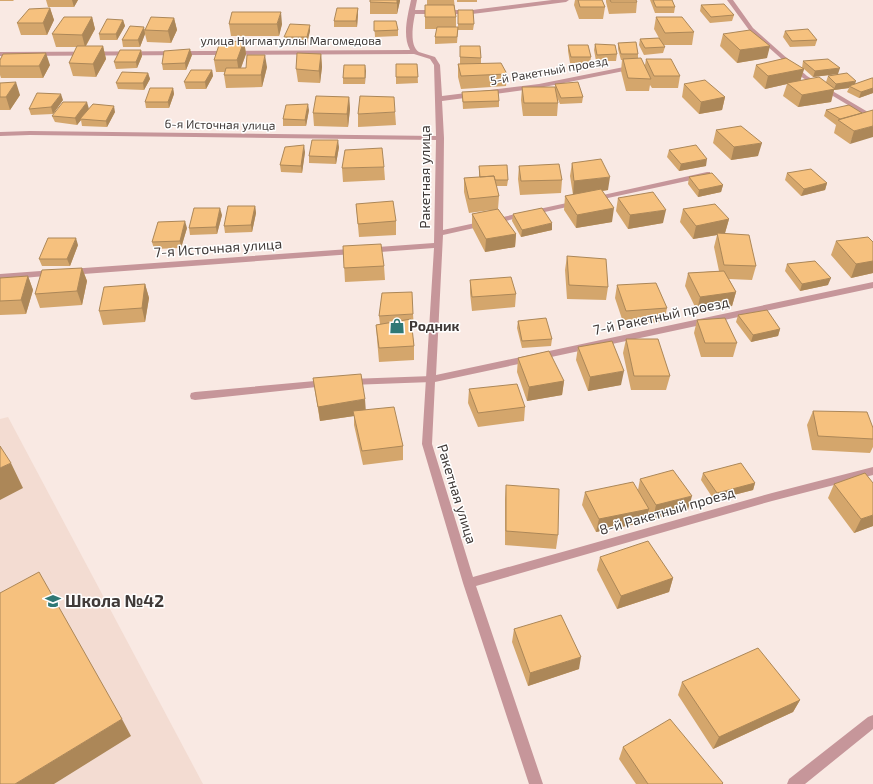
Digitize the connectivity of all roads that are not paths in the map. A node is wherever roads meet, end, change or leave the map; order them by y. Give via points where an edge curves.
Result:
1 (414, 0) edge
2 (566, 0) edge
3 (730, 0) edge
4 (411, 12) junction
5 (415, 52) junction
6 (0, 54) edge
7 (640, 66) edge
8 (438, 99) junction
9 (873, 118) edge
10 (0, 134) edge
11 (440, 138) junction
12 (707, 174) edge
13 (439, 233) junction
14 (438, 245) junction
15 (0, 277) edge
16 (873, 285) edge
17 (432, 379) junction
18 (195, 396) dead end
19 (873, 471) edge
20 (469, 583) junction
21 (873, 721) edge
22 (536, 784) edge
23 (794, 784) edge

1 - 4 street
2 - 4 street via 472,12
3 - 9 street via 751,29 805,77
4 - 5 street via 410,44
5 - 6 street, улица Нигматуллы Магомедова
5 - 8 street, Ракетная улица via 433,58 437,65
7 - 8 street, 5-й Ракетный проезд via 539,86
8 - 11 street, Ракетная улица
10 - 11 street, 6-я Источная улица
11 - 13 street, Ракетная улица
12 - 13 street
13 - 14 street, Ракетная улица
14 - 15 street, 7-я Источная улица
14 - 17 street, Ракетная улица
16 - 17 street, 7-й Ракетный проезд
17 - 18 street, 7-й Ракетный проезд via 340,383
17 - 20 street, Ракетная улица via 427,444
19 - 20 street, 8-й Ракетный проезд
20 - 22 street, Ракетная улица
21 - 23 street

